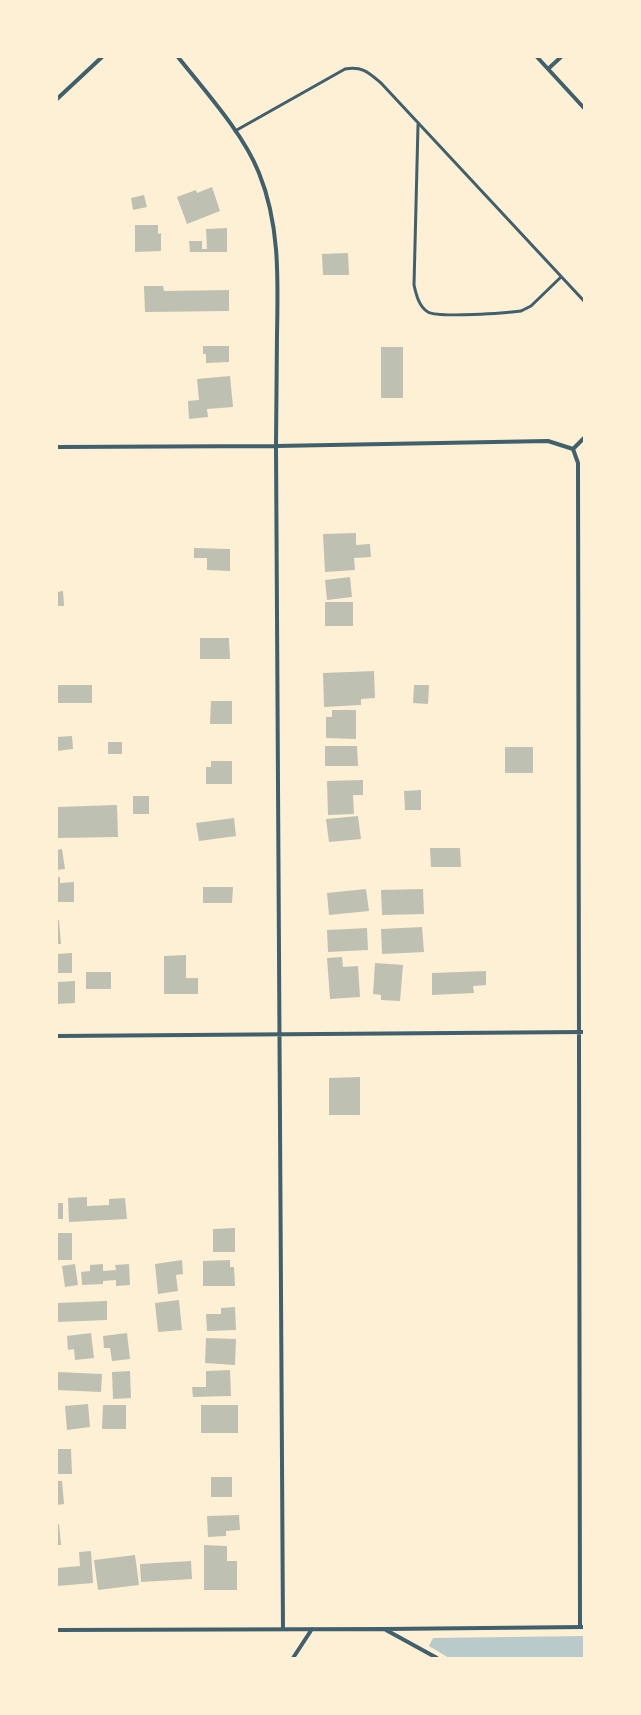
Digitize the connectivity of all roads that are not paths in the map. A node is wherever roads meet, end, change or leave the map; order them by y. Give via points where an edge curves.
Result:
1 (102, 57) edge
2 (178, 57) edge
3 (537, 57) edge
4 (561, 57) edge
5 (548, 69) junction
6 (57, 99) edge
7 (584, 108) edge
8 (418, 124) junction
9 (236, 131) junction
10 (561, 277) junction
11 (584, 301) edge
12 (584, 438) edge
13 (276, 446) junction
14 (57, 447) edge
15 (573, 449) junction
16 (578, 518) junction
17 (584, 518) edge
18 (578, 1032) junction
19 (584, 1032) edge
20 (280, 1035) junction
21 (57, 1036) edge
22 (582, 1627) edge
23 (283, 1629) junction
24 (312, 1629) junction
25 (384, 1629) junction
26 (57, 1630) edge
27 (292, 1658) edge
28 (436, 1658) edge

1 - 6 street
2 - 9 street
3 - 5 street
4 - 5 street
5 - 7 street
8 - 9 lane via 381,83 356,67 336,73
8 - 10 lane
8 - 10 lane via 414,285 418,301 428,312 444,315 521,311 531,306
9 - 13 street via 259,172 273,220 278,292
10 - 11 lane
12 - 15 street
13 - 14 street
13 - 15 street via 548,441
13 - 20 street
15 - 16 street via 578,463
16 - 17 lane
16 - 18 street
18 - 19 street
18 - 20 street
18 - 22 street
20 - 21 street
20 - 23 street
22 - 25 street
23 - 24 street
23 - 26 street
24 - 25 street
24 - 27 street
25 - 28 street

